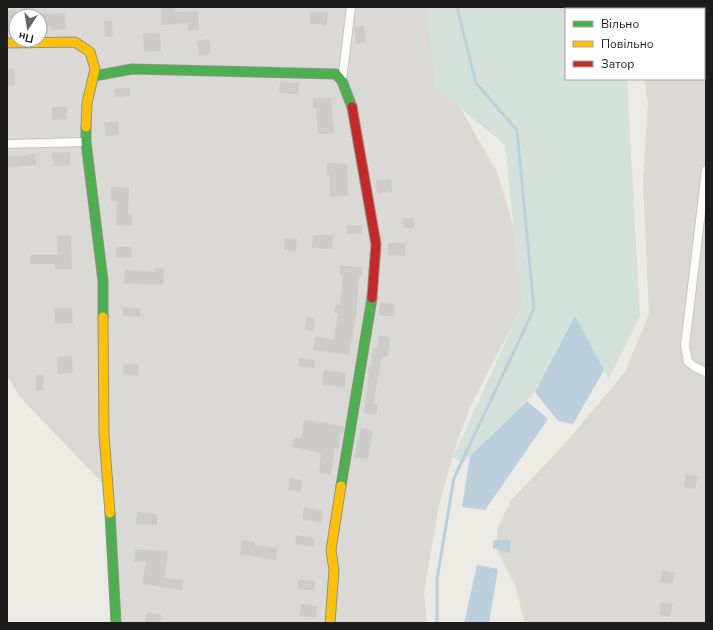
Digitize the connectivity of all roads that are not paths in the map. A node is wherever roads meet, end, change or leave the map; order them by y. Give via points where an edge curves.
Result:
1 (351, 7) edge
2 (7, 43) edge
3 (94, 76) junction
4 (342, 81) junction
5 (86, 142) junction
6 (7, 144) edge
7 (706, 170) edge
8 (706, 372) edge
9 (116, 623) edge
10 (330, 623) edge

1 - 4 street
2 - 3 street via 65,41 80,44 90,52
3 - 4 street via 132,69 336,74
3 - 5 street via 87,103
4 - 10 street via 352,108 376,244 373,295 331,550 334,570
5 - 6 street
5 - 9 street via 103,281 104,434
7 - 8 street via 685,346 688,362

